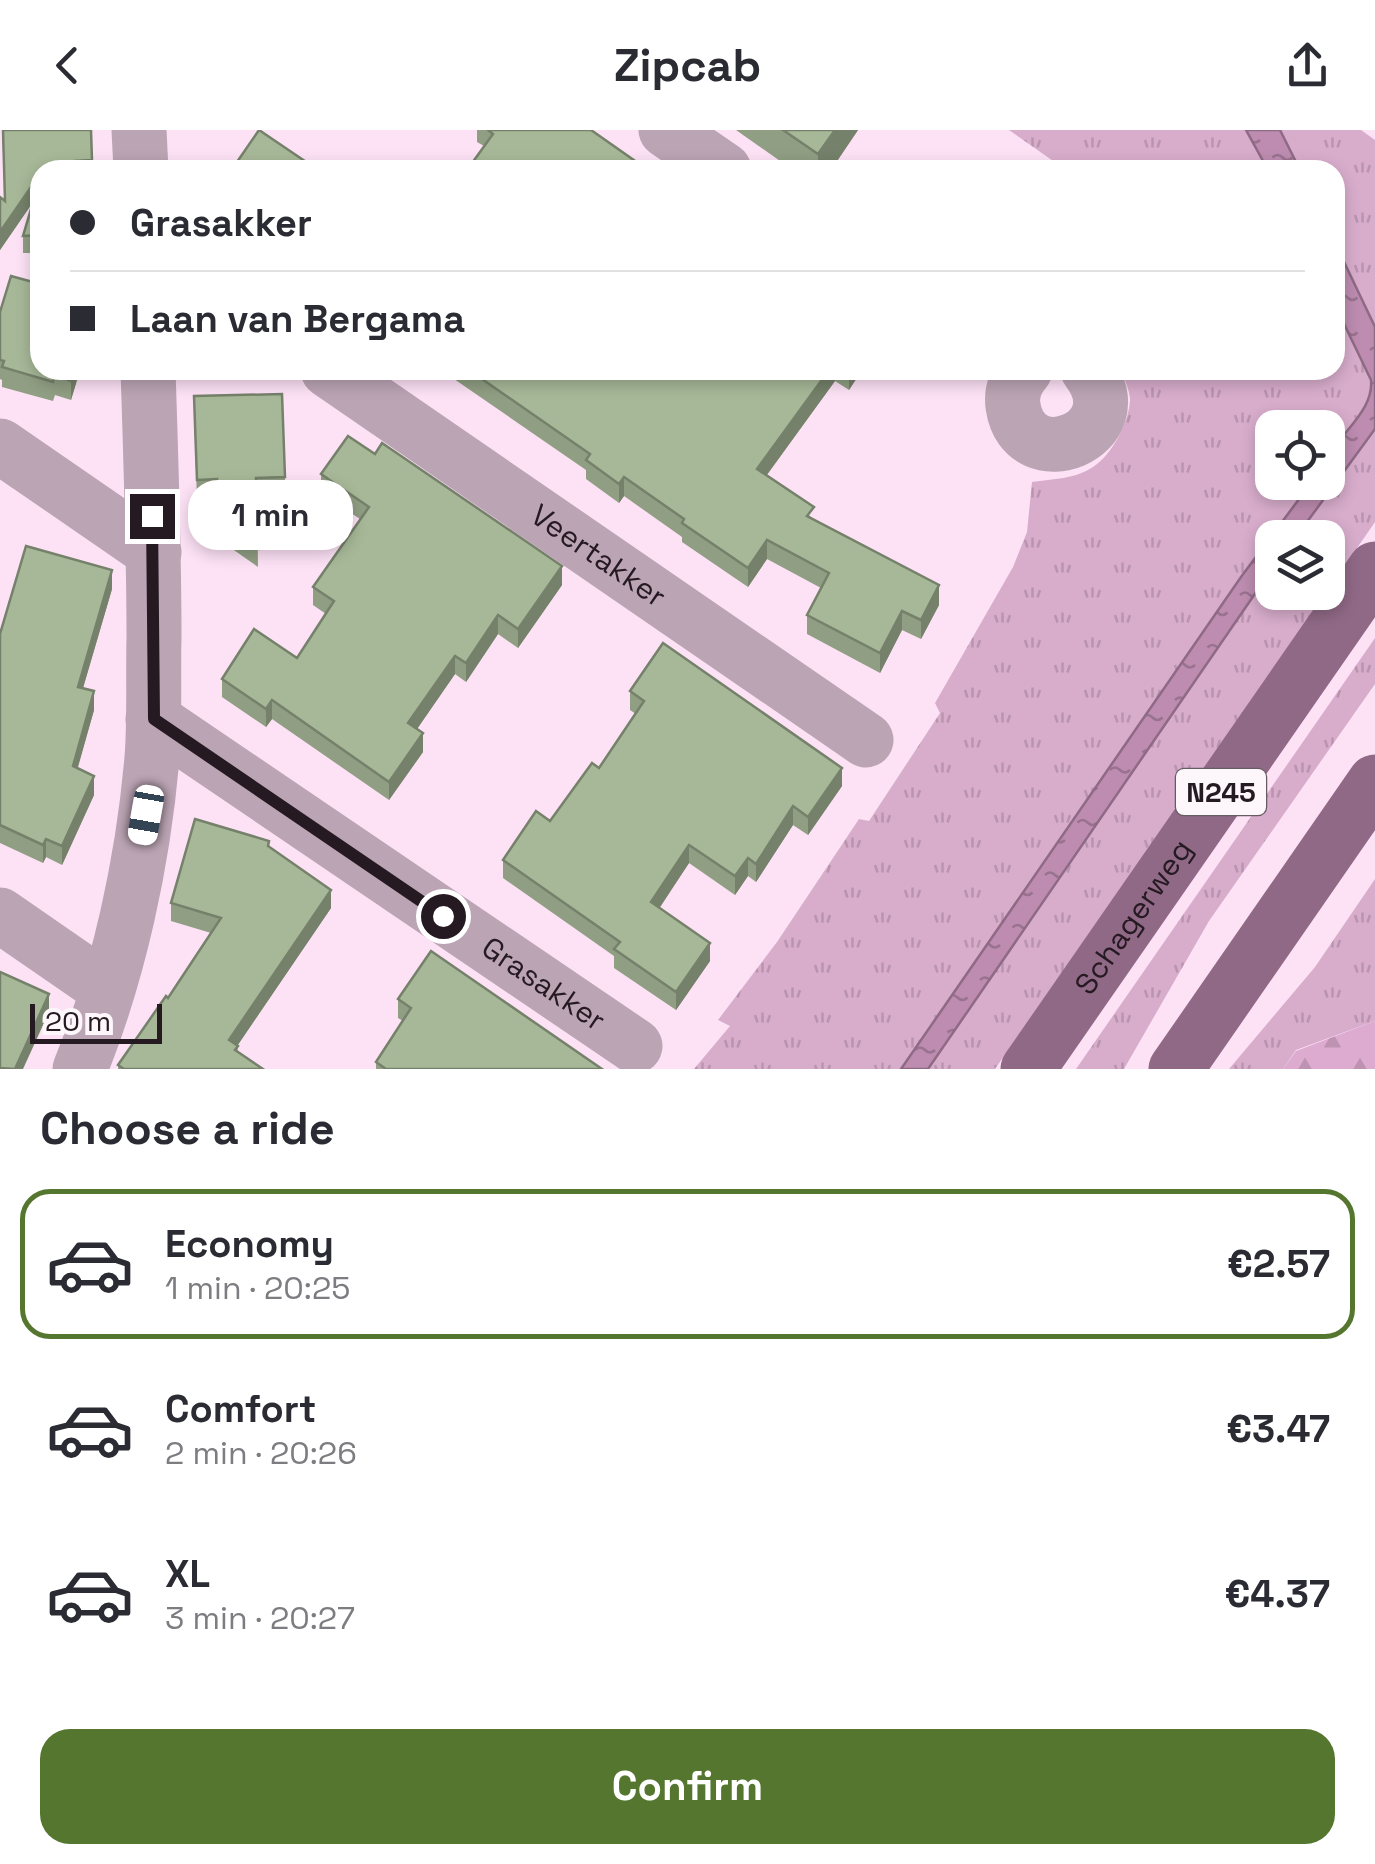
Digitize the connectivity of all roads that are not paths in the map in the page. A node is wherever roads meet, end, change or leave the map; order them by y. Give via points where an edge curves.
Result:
1 (138, 130) edge
2 (666, 130) edge
3 (140, 160) edge
4 (710, 160) edge
5 (148, 380) edge
6 (343, 380) edge
7 (1017, 380) edge
8 (1096, 380) edge
9 (0, 446) edge
10 (154, 552) junction
11 (1375, 568) edge
12 (154, 719) junction
13 (866, 740) dead end
14 (1375, 782) edge
15 (0, 916) edge
16 (107, 989) junction
17 (635, 1046) dead end
18 (80, 1069) edge
19 (1028, 1069) edge
20 (1176, 1069) edge

1 - 3 street
2 - 4 street
5 - 10 street
6 - 13 street, Veertakker
7 - 8 street via 1012,399 1019,423 1040,442 1055,445 1084,436 1094,425 1101,396
9 - 10 street
10 - 12 street
11 - 19 main road, Schagerweg / N245
12 - 16 street via 133,892
12 - 17 street, Grasakker
14 - 20 main road
15 - 16 street
16 - 18 street

